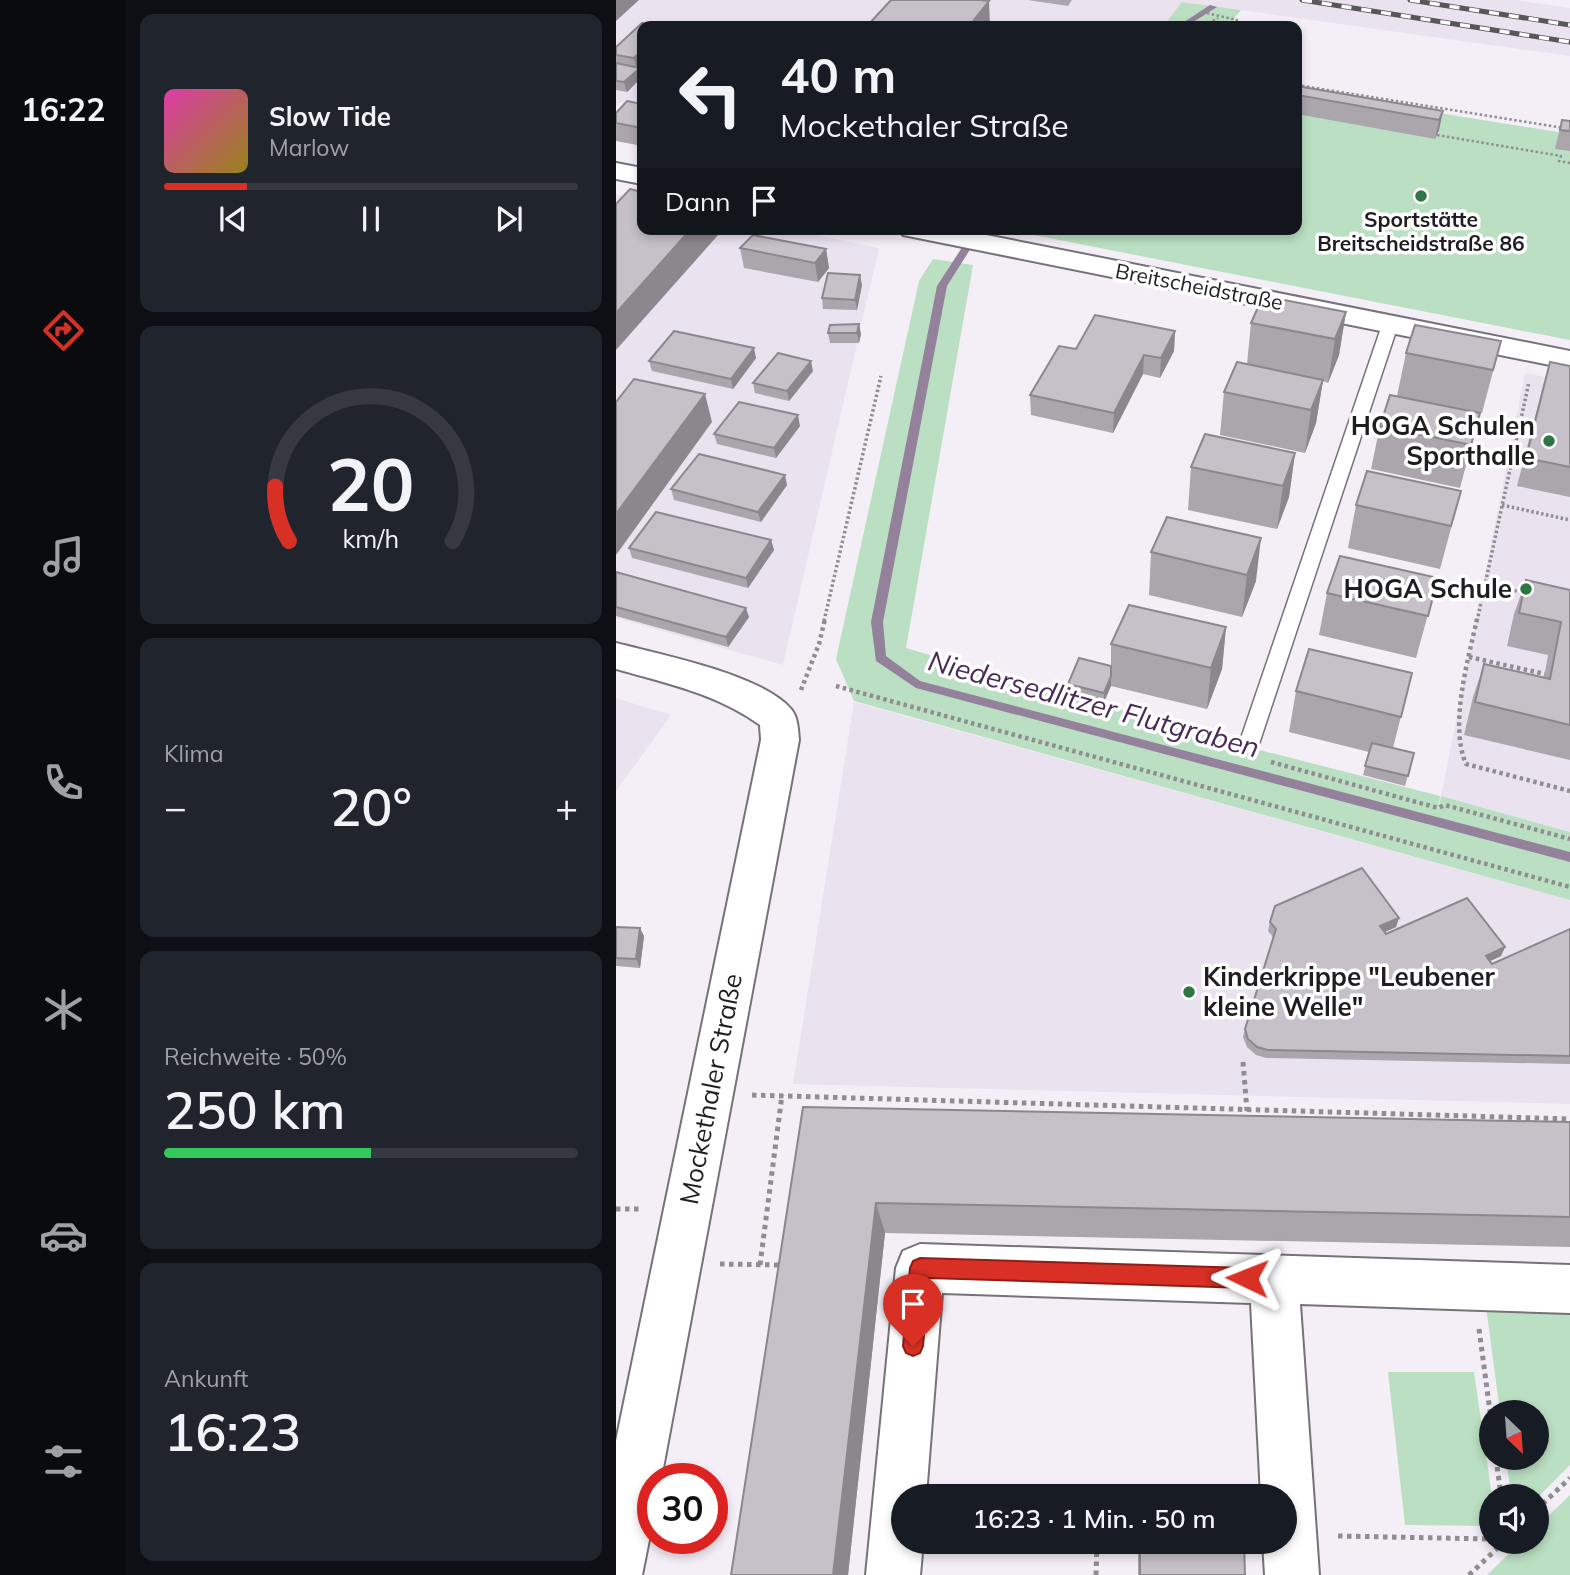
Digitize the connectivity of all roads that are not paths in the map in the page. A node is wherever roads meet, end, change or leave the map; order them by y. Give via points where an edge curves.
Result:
1 (616, 171) edge
2 (637, 175) edge
3 (942, 235) edge
4 (1390, 326) junction
5 (1570, 360) edge
6 (616, 656) edge
7 (1248, 747) road end
8 (1274, 1279) junction
9 (1570, 1289) edge
10 (625, 1482) edge
11 (1291, 1555) edge
12 (616, 1572) edge
13 (893, 1575) edge

1 - 2 street
3 - 4 street, Breitscheidstraße
4 - 5 street, Breitscheidstraße
4 - 7 lane
6 - 10 street, Mockethaler Straße via 713,684 770,722 711,1094 677,1264
8 - 9 street
8 - 11 street
8 - 13 street via 920,1268
10 - 12 street, Mockethaler Straße

